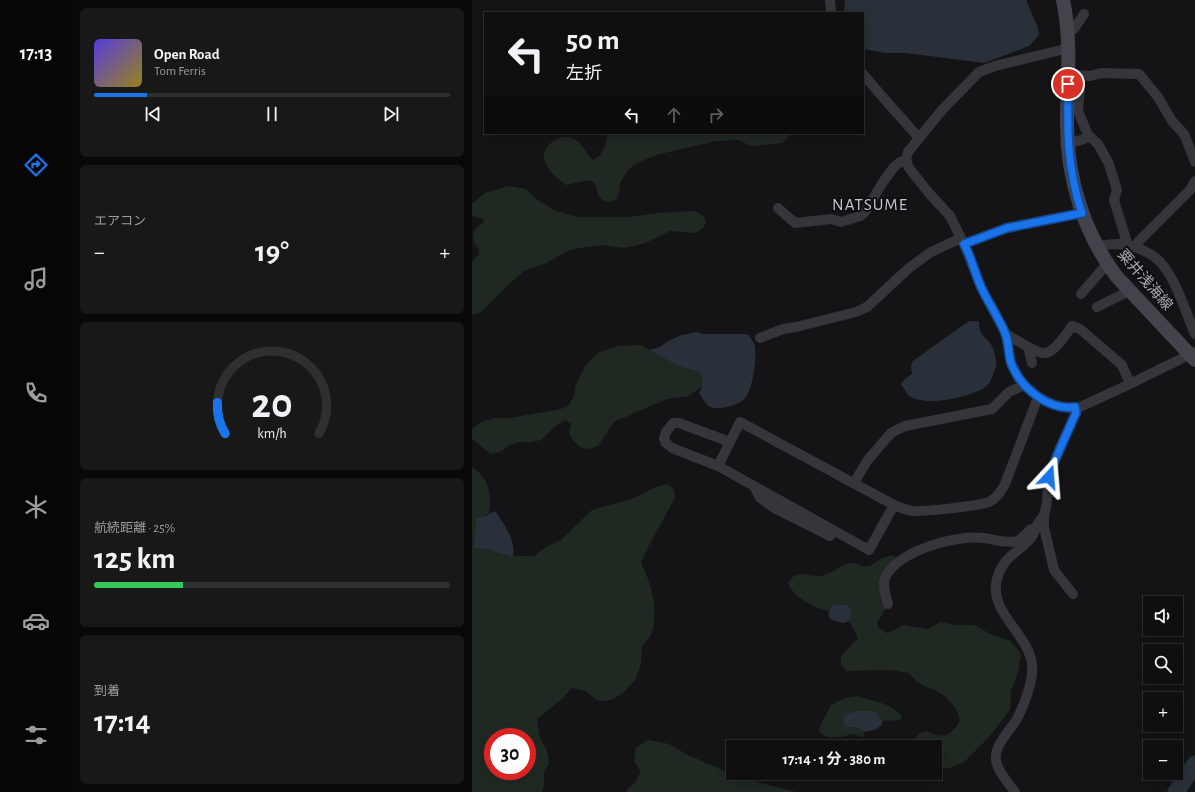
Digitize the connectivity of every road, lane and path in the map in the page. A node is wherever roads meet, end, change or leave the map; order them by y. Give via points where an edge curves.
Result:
1 (830, 0) edge
2 (1063, 0) edge
3 (832, 12) edge
4 (1084, 14) dead end
5 (1067, 30) junction
6 (1069, 48) junction
7 (864, 75) edge
8 (1075, 75) junction
9 (1088, 135) junction
10 (920, 138) junction
11 (1068, 144) junction
12 (906, 160) junction
13 (1195, 162) edge
14 (1195, 181) edge
15 (778, 208) dead end
16 (1082, 213) junction
17 (963, 241) junction
18 (1097, 246) junction
19 (1131, 246) junction
20 (1107, 264) junction
21 (1129, 291) junction
22 (1081, 294) dead end
23 (1097, 307) dead end
24 (1006, 334) junction
25 (1195, 334) edge
26 (760, 338) dead end
27 (1028, 347) junction
28 (1193, 356) edge
29 (1032, 363) dead end
30 (1130, 384) junction
31 (1024, 385) junction
32 (1038, 397) junction
33 (1075, 407) junction
34 (730, 442) junction
35 (718, 466) junction
36 (854, 483) junction
37 (894, 505) junction
38 (1044, 515) junction
39 (1037, 524) junction
40 (1073, 594) dead end
41 (888, 604) dead end
42 (1015, 792) edge

1 - 3 street
2 - 5 main road, 粟井浅海線
4 - 5 street via 1074,29
5 - 6 main road, 粟井浅海線
6 - 8 main road, 粟井浅海線
6 - 10 street via 979,72 942,110
7 - 10 street
8 - 9 street via 1078,110
8 - 11 main road, 粟井浅海線 via 1067,127
8 - 13 street via 1139,74 1184,134
9 - 11 street via 1084,139
9 - 19 street via 1098,144 1109,164 1118,190 1114,200
10 - 12 street via 908,152
11 - 16 main road, 粟井浅海線 via 1071,173
12 - 15 street via 894,168 860,216 841,222 831,219 795,223
12 - 17 street via 909,168 950,216
14 - 19 street via 1190,190
16 - 17 street via 1007,228
16 - 18 main road, 粟井浅海線
17 - 24 street via 982,289
17 - 26 street via 931,252 866,307 856,312 783,329
18 - 19 street
18 - 20 main road, 粟井浅海線
19 - 25 street via 1155,258 1168,272
20 - 21 main road, 粟井浅海線
20 - 22 street
21 - 23 street
21 - 28 main road, 粟井浅海線
24 - 27 street
24 - 31 street via 1011,363
27 - 29 street
27 - 30 street via 1044,354 1049,352 1060,343 1072,326 1080,329 1122,365
28 - 30 street
30 - 33 street
31 - 32 street
31 - 36 street via 1010,392 992,409 905,426 891,433 867,461
32 - 33 street via 1055,405
32 - 37 street via 999,495 989,502 976,505 928,510 912,511
33 - 38 street via 1076,413 1049,477
34 - 35 street
34 - 35 street via 680,423 674,423 666,432 665,442 672,448
34 - 36 street via 740,422
35 - 37 street via 869,550
36 - 37 street
38 - 39 street
38 - 40 street via 1044,527 1054,570
39 - 41 street via 1017,541 963,539 940,543 915,552 891,568 885,579 884,592
39 - 42 street via 1032,537 1008,557 996,580 1001,609 1020,636 1032,664 1029,690 1017,718 998,746 995,756 1001,773

